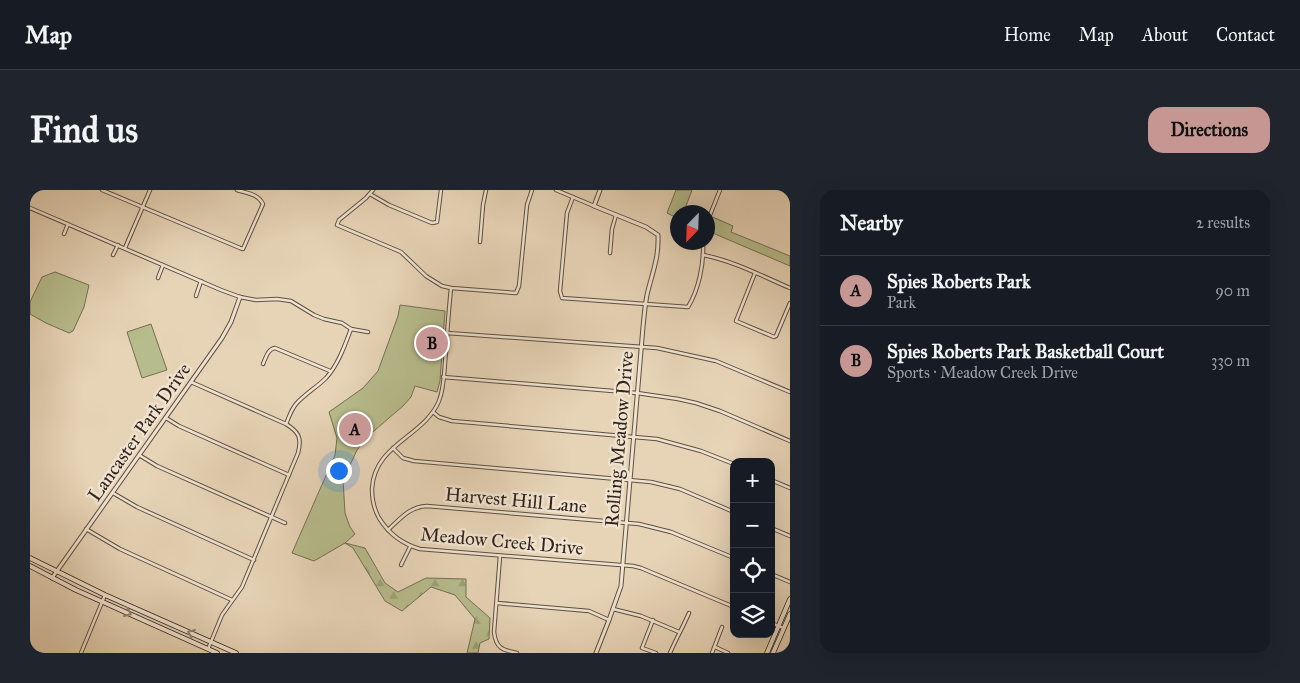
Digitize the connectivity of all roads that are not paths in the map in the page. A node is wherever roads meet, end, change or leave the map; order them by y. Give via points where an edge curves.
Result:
1 (102, 190) edge
2 (150, 190) edge
3 (237, 190) edge
4 (373, 190) edge
5 (441, 190) edge
6 (486, 190) edge
7 (532, 190) edge
8 (556, 190) edge
9 (600, 190) edge
10 (720, 190) edge
11 (370, 194) junction
12 (573, 197) junction
13 (714, 205) edge
14 (594, 206) junction
15 (143, 207) junction
16 (30, 208) edge
17 (616, 214) junction
18 (68, 224) junction
19 (64, 234) dead end
20 (480, 242) dead end
21 (118, 245) junction
22 (126, 248) junction
23 (704, 250) edge
24 (610, 253) dead end
25 (704, 255) junction
26 (113, 256) dead end
27 (164, 265) junction
28 (755, 273) junction
29 (158, 278) dead end
30 (201, 281) junction
31 (451, 288) junction
32 (790, 288) edge
33 (196, 296) dead end
34 (240, 297) junction
35 (790, 303) edge
36 (646, 304) junction
37 (351, 329) junction
38 (368, 332) dead end
39 (447, 333) junction
40 (641, 348) junction
41 (264, 364) dead end
42 (331, 372) junction
43 (443, 377) junction
44 (191, 382) junction
45 (790, 392) edge
46 (637, 393) junction
47 (432, 412) junction
48 (166, 418) junction
49 (286, 424) junction
50 (634, 437) junction
51 (790, 441) edge
52 (393, 448) junction
53 (139, 455) junction
54 (730, 462) edge
55 (289, 475) junction
56 (630, 480) junction
57 (775, 482) edge
58 (790, 488) edge
59 (112, 493) junction
60 (730, 510) edge
61 (271, 518) junction
62 (285, 523) dead end
63 (626, 523) junction
64 (86, 530) junction
65 (388, 530) junction
66 (775, 530) edge
67 (790, 536) edge
68 (410, 547) junction
69 (500, 556) junction
70 (730, 556) edge
71 (30, 558) edge
72 (254, 560) junction
73 (401, 565) dead end
74 (30, 566) edge
75 (622, 566) junction
76 (55, 572) junction
77 (775, 576) edge
78 (52, 578) junction
79 (790, 582) edge
80 (105, 595) junction
81 (790, 599) edge
82 (232, 600) junction
83 (102, 602) junction
84 (497, 603) junction
85 (730, 605) edge
86 (613, 609) junction
87 (689, 613) dead end
88 (790, 614) edge
89 (609, 620) junction
90 (653, 620) junction
91 (775, 625) edge
92 (778, 626) junction
93 (722, 627) dead end
94 (784, 628) junction
95 (679, 632) junction
96 (211, 642) junction
97 (715, 647) junction
98 (208, 649) junction
99 (81, 653) edge
100 (217, 653) edge
101 (236, 653) edge
102 (518, 653) edge
103 (596, 653) edge
104 (656, 653) edge
105 (670, 653) edge
106 (712, 653) edge
107 (728, 653) edge
108 (767, 653) edge
109 (773, 653) edge

1 - 15 street
2 - 15 street
3 - 15 street via 256,196 263,204 243,249
4 - 11 street
5 - 11 street via 437,222 432,223
6 - 20 street
7 - 31 street via 527,205 518,290
8 - 12 street
9 - 14 street
10 - 13 street
11 - 31 street via 337,225 401,252 426,276
12 - 14 street
12 - 36 street via 567,213 562,298
14 - 17 street
15 - 22 street
16 - 18 street
17 - 24 street
17 - 36 street, Rolling Meadow Drive via 658,235 656,264
18 - 19 street
18 - 21 street
21 - 22 street
21 - 26 street
22 - 27 street
23 - 25 street
25 - 28 street
25 - 36 street via 699,281 688,307
27 - 29 street
27 - 30 street
28 - 32 street
28 - 35 street via 736,321 774,337
30 - 33 street
30 - 34 street
31 - 39 street, Meadow Creek Drive
34 - 37 street via 292,301 324,319 342,323
34 - 44 street, Lancaster Park Drive via 222,338
36 - 40 street, Rolling Meadow Drive
37 - 38 street
37 - 42 street
39 - 40 street
39 - 43 street, Meadow Creek Drive
40 - 45 street via 657,348 710,360
40 - 46 street, Rolling Meadow Drive
41 - 42 street via 268,352 275,348
42 - 49 street via 296,404
43 - 46 street
43 - 47 street, Meadow Creek Drive via 440,397
44 - 48 street, Lancaster Park Drive
44 - 49 street
46 - 50 street, Rolling Meadow Drive
46 - 51 street via 705,406
47 - 50 street via 452,421
47 - 52 street, Meadow Creek Drive
48 - 53 street, Lancaster Park Drive
48 - 55 street
49 - 55 street via 297,432 300,447
50 - 54 street via 677,444
50 - 56 street, Rolling Meadow Drive
52 - 56 street via 403,458 414,461
52 - 65 street, Meadow Creek Drive via 378,466 372,486 376,513
53 - 59 street, Lancaster Park Drive
53 - 61 street
55 - 61 street
56 - 60 street via 680,490
56 - 63 street, Rolling Meadow Drive
57 - 58 street
59 - 64 street, Lancaster Park Drive
59 - 72 street
61 - 62 street
61 - 72 street
63 - 65 street, Harvest Hill Lane via 427,506 413,509
63 - 70 street, Harvest Hill Lane via 671,532
63 - 75 street, Rolling Meadow Drive
64 - 76 street, Lancaster Park Drive
64 - 82 street
65 - 68 street, Meadow Creek Drive
66 - 67 street
68 - 69 street, Meadow Creek Drive
68 - 73 street
69 - 75 street, Meadow Creek Drive
69 - 84 street
71 - 76 main road
72 - 82 street
74 - 78 main road
75 - 85 street, Meadow Creek Drive via 641,568
75 - 86 street, Rolling Meadow Drive via 621,586
76 - 78 street, Lancaster Park Drive
76 - 80 main road
77 - 79 street
78 - 83 main road
80 - 83 street
96 -> 80 main road
81 - 92 main road
82 - 96 street
83 -> 98 main road
83 - 99 street
84 - 89 street via 588,611
84 - 102 street via 495,639 502,649
86 - 89 street, Rolling Meadow Drive
86 - 90 street
87 - 95 street
88 - 94 main road
89 - 103 street, Rolling Meadow Drive
90 - 95 street
90 - 104 street via 642,648
91 - 92 street
92 - 94 street
92 - 108 main road
93 - 97 street
94 - 109 main road
95 - 105 street
96 - 98 street
96 - 101 main road
97 - 106 street
97 - 107 street
98 - 100 main road

